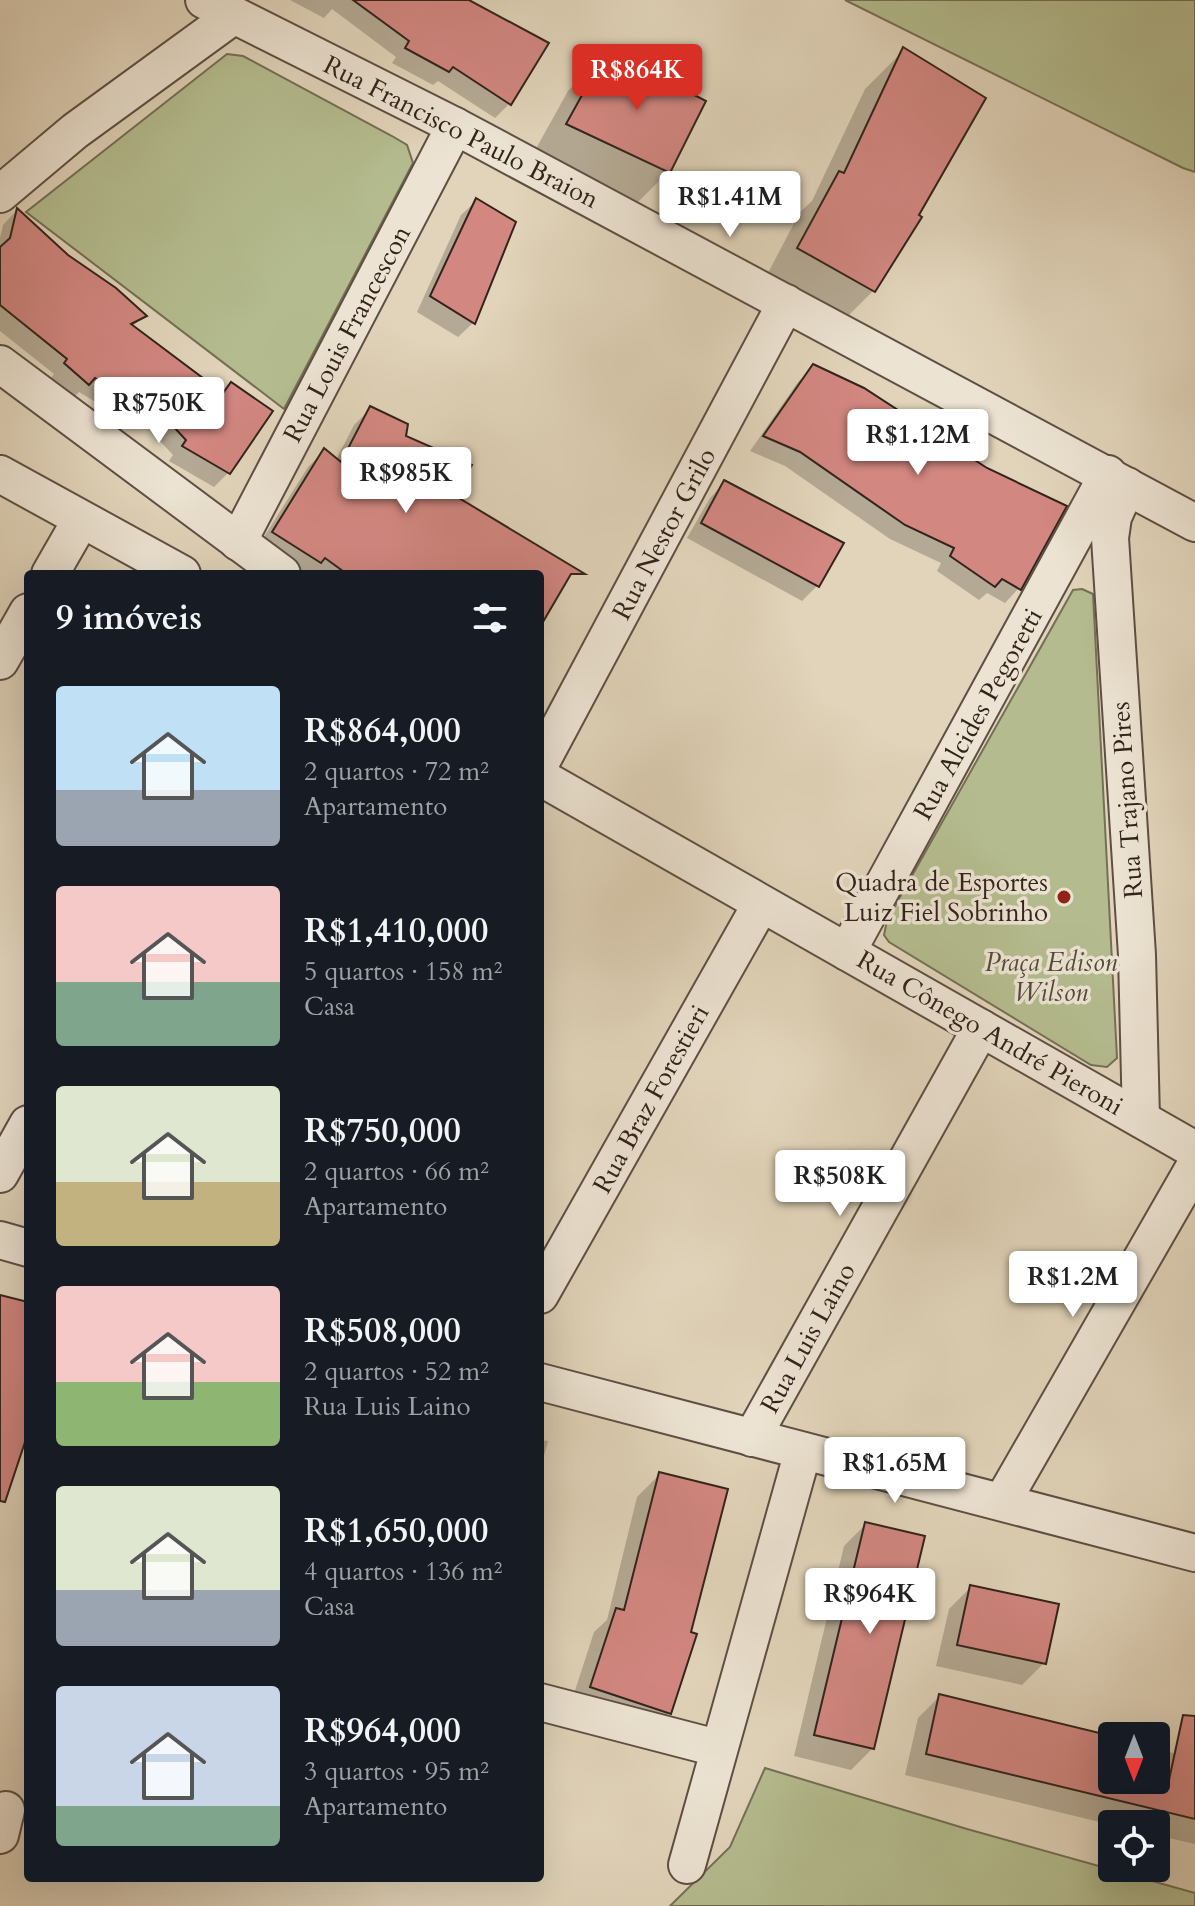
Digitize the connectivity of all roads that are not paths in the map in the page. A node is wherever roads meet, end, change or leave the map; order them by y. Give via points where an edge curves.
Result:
1 (219, 8) edge
2 (455, 126) junction
3 (0, 194) edge
4 (786, 303) junction
5 (0, 364) edge
6 (0, 474) edge
7 (1118, 480) junction
8 (81, 520) junction
9 (1195, 523) edge
10 (238, 542) junction
11 (52, 570) edge
12 (175, 570) edge
13 (276, 570) edge
14 (24, 619) edge
15 (0, 661) edge
16 (544, 756) edge
17 (544, 765) edge
18 (761, 904) junction
19 (847, 952) junction
20 (981, 1028) junction
21 (1141, 1119) junction
22 (24, 1131) edge
23 (1195, 1150) edge
24 (1195, 1166) edge
25 (0, 1174) edge
26 (0, 1240) edge
27 (24, 1247) edge
28 (544, 1288) edge
29 (544, 1383) edge
30 (752, 1438) junction
31 (803, 1451) junction
32 (1002, 1502) junction
33 (1195, 1553) edge
34 (544, 1703) edge
35 (717, 1748) junction
36 (687, 1865) dead end

1 - 2 street, Rua Francisco Paulo Braion
1 - 3 street
2 - 4 street, Rua Francisco Paulo Braion
2 - 10 street, Rua Louis Francescon
4 - 7 street, Rua Francisco Paulo Braion
4 - 16 street, Rua Nestor Grilo
5 - 10 street
6 - 8 street
7 - 9 street, Rua Francisco Paulo Braion
7 - 19 street, Rua Alcides Pegoretti
7 - 21 street, Rua Trajano Pires via 1110,538 1137,955
8 - 11 street
8 - 12 street
10 - 13 street
14 - 15 street
17 - 18 street, Rua Cônego André Pieroni via 576,799
18 - 19 street, Rua Cônego André Pieroni
18 - 28 street, Rua Braz Forestieri
19 - 20 street, Rua Cônego André Pieroni
20 - 21 street, Rua Cônego André Pieroni
20 - 30 street, Rua Luis Laino
21 - 23 street, Rua Cônego André Pieroni
22 - 25 street
24 - 32 street
26 - 27 street
29 - 30 street
30 - 31 street
31 - 32 street
31 - 35 street
32 - 33 street
34 - 35 street
35 - 36 street

